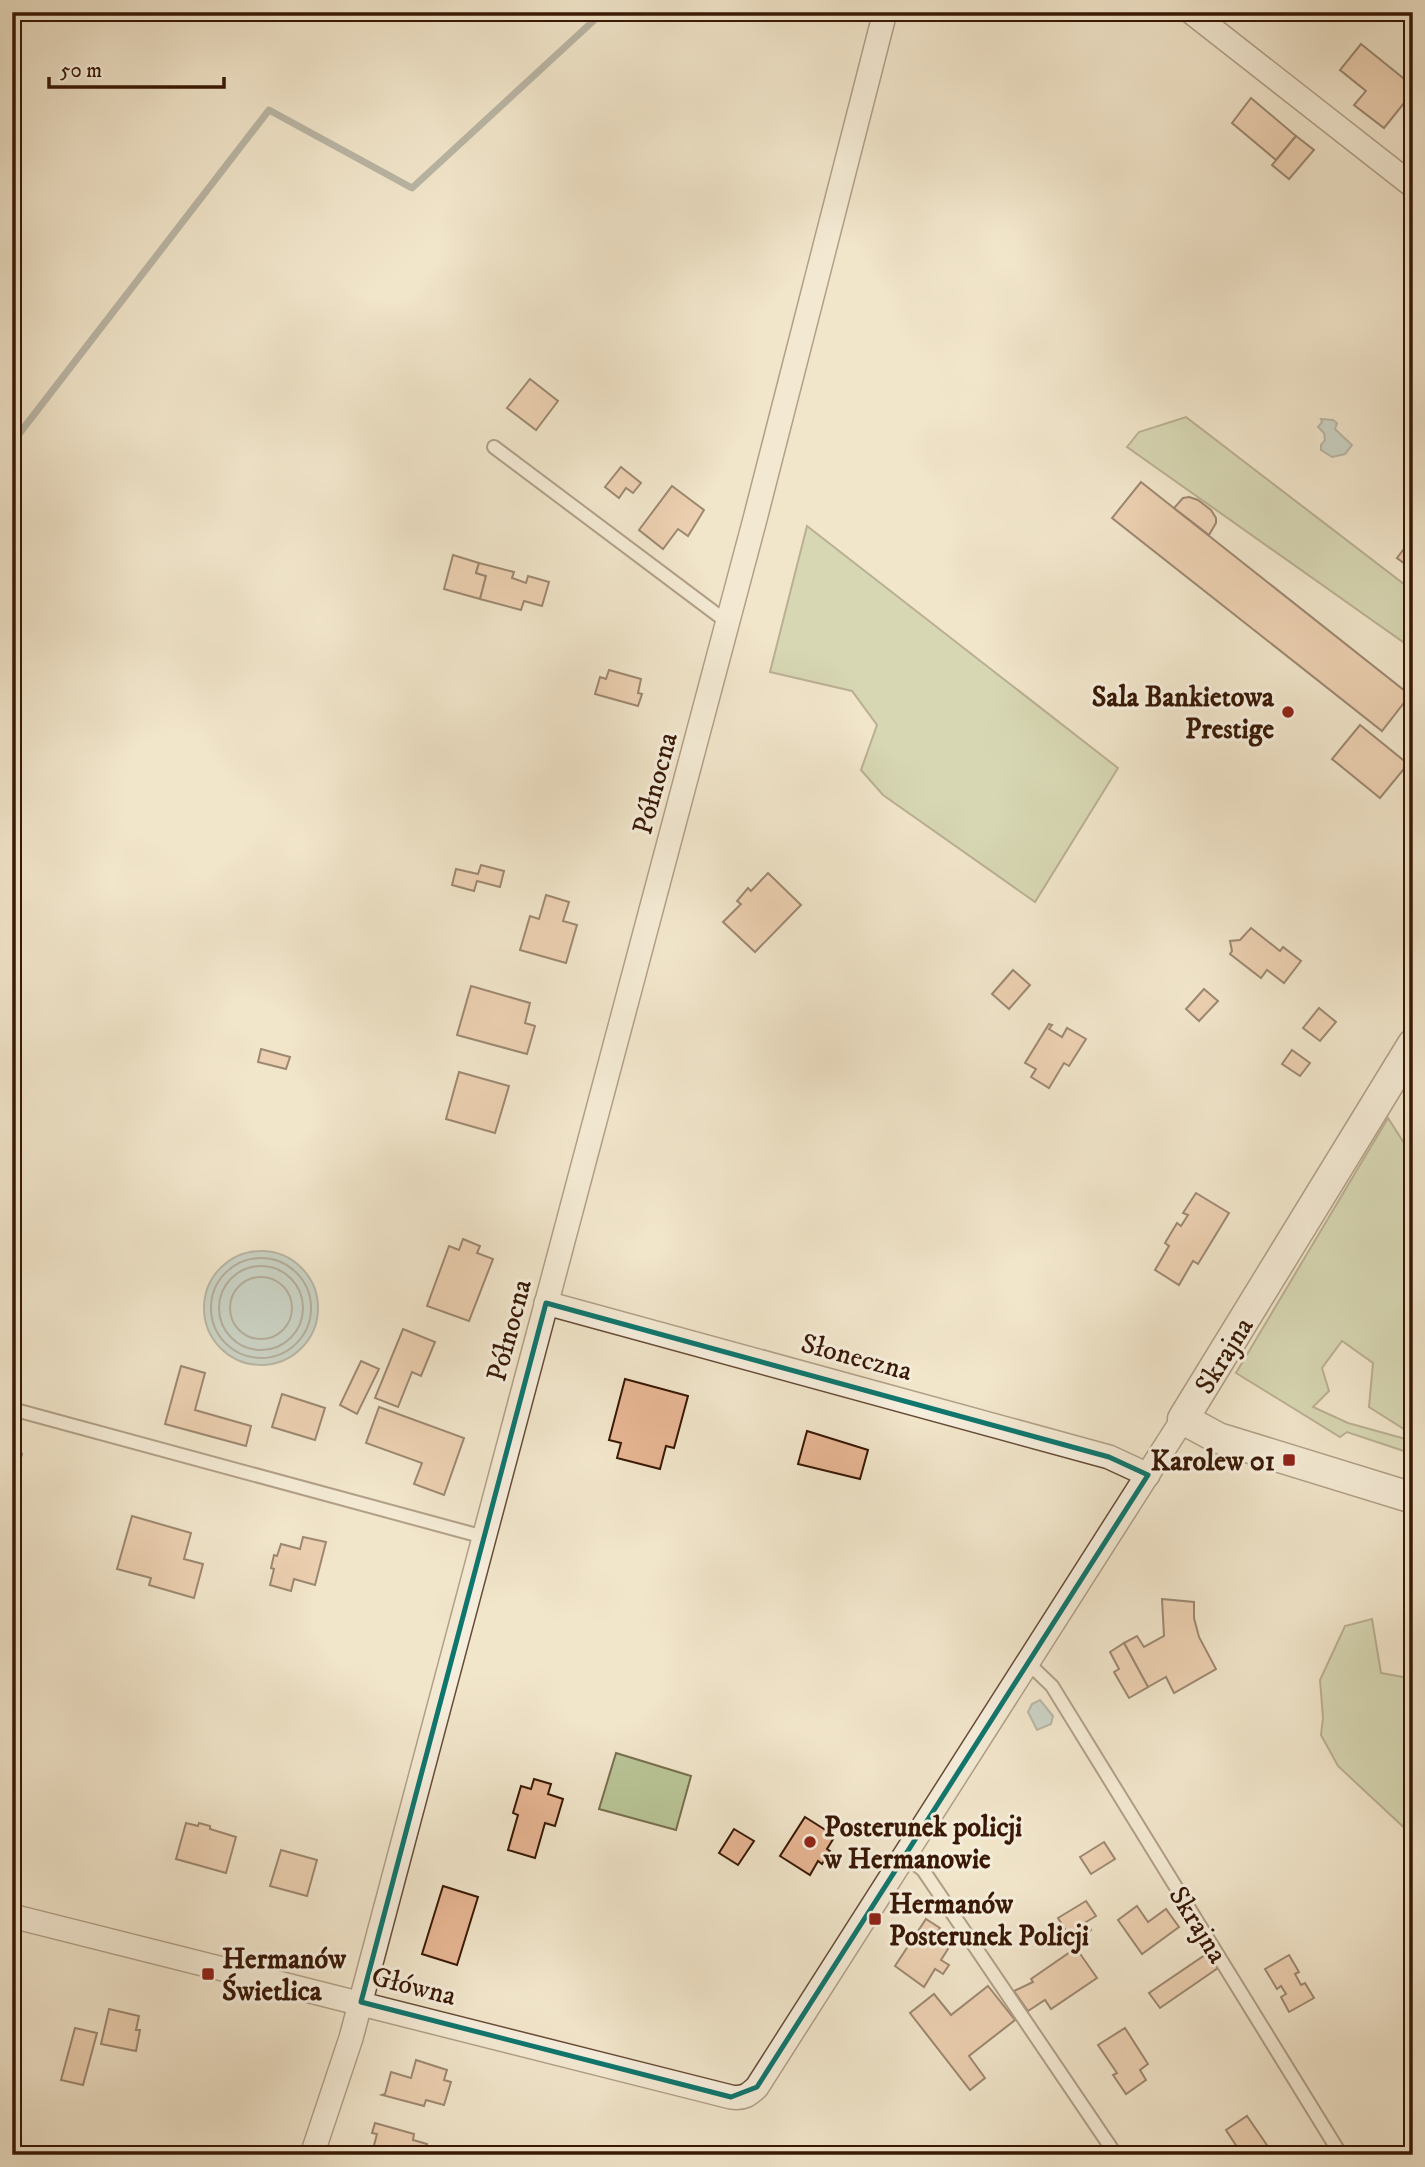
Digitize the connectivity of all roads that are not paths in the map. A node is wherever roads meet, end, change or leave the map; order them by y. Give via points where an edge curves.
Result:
1 (885, 12) edge
2 (1191, 12) edge
3 (1413, 186) edge
4 (494, 447) dead end
5 (727, 622) junction
6 (1413, 1044) edge
7 (547, 1303) junction
8 (12, 1409) edge
9 (1183, 1419) junction
10 (1148, 1475) junction
11 (1413, 1498) edge
12 (484, 1537) junction
13 (1028, 1663) junction
14 (904, 1855) junction
15 (12, 1916) edge
16 (361, 2002) junction
17 (758, 2087) joint
18 (312, 2155) edge
19 (1116, 2155) edge
20 (1341, 2155) edge

1 - 5 street, Północna
2 - 3 street
4 - 5 lane
5 - 7 street, Północna
6 - 9 street, Skrajna
7 - 10 street, Słoneczna via 1097,1453
7 - 12 street, Północna
8 - 12 lane
9 - 10 street, Skrajna
9 - 11 street via 1218,1438
10 - 13 street, Skrajna
12 - 16 street, Północna
13 - 14 street, Skrajna
13 - 20 lane, Skrajna via 1052,1686
14 - 17 street, Skrajna
14 - 19 lane via 923,1870
15 - 16 street, Główna
16 - 17 street, Główna via 731,2097 740,2098
16 - 18 street, Północna

